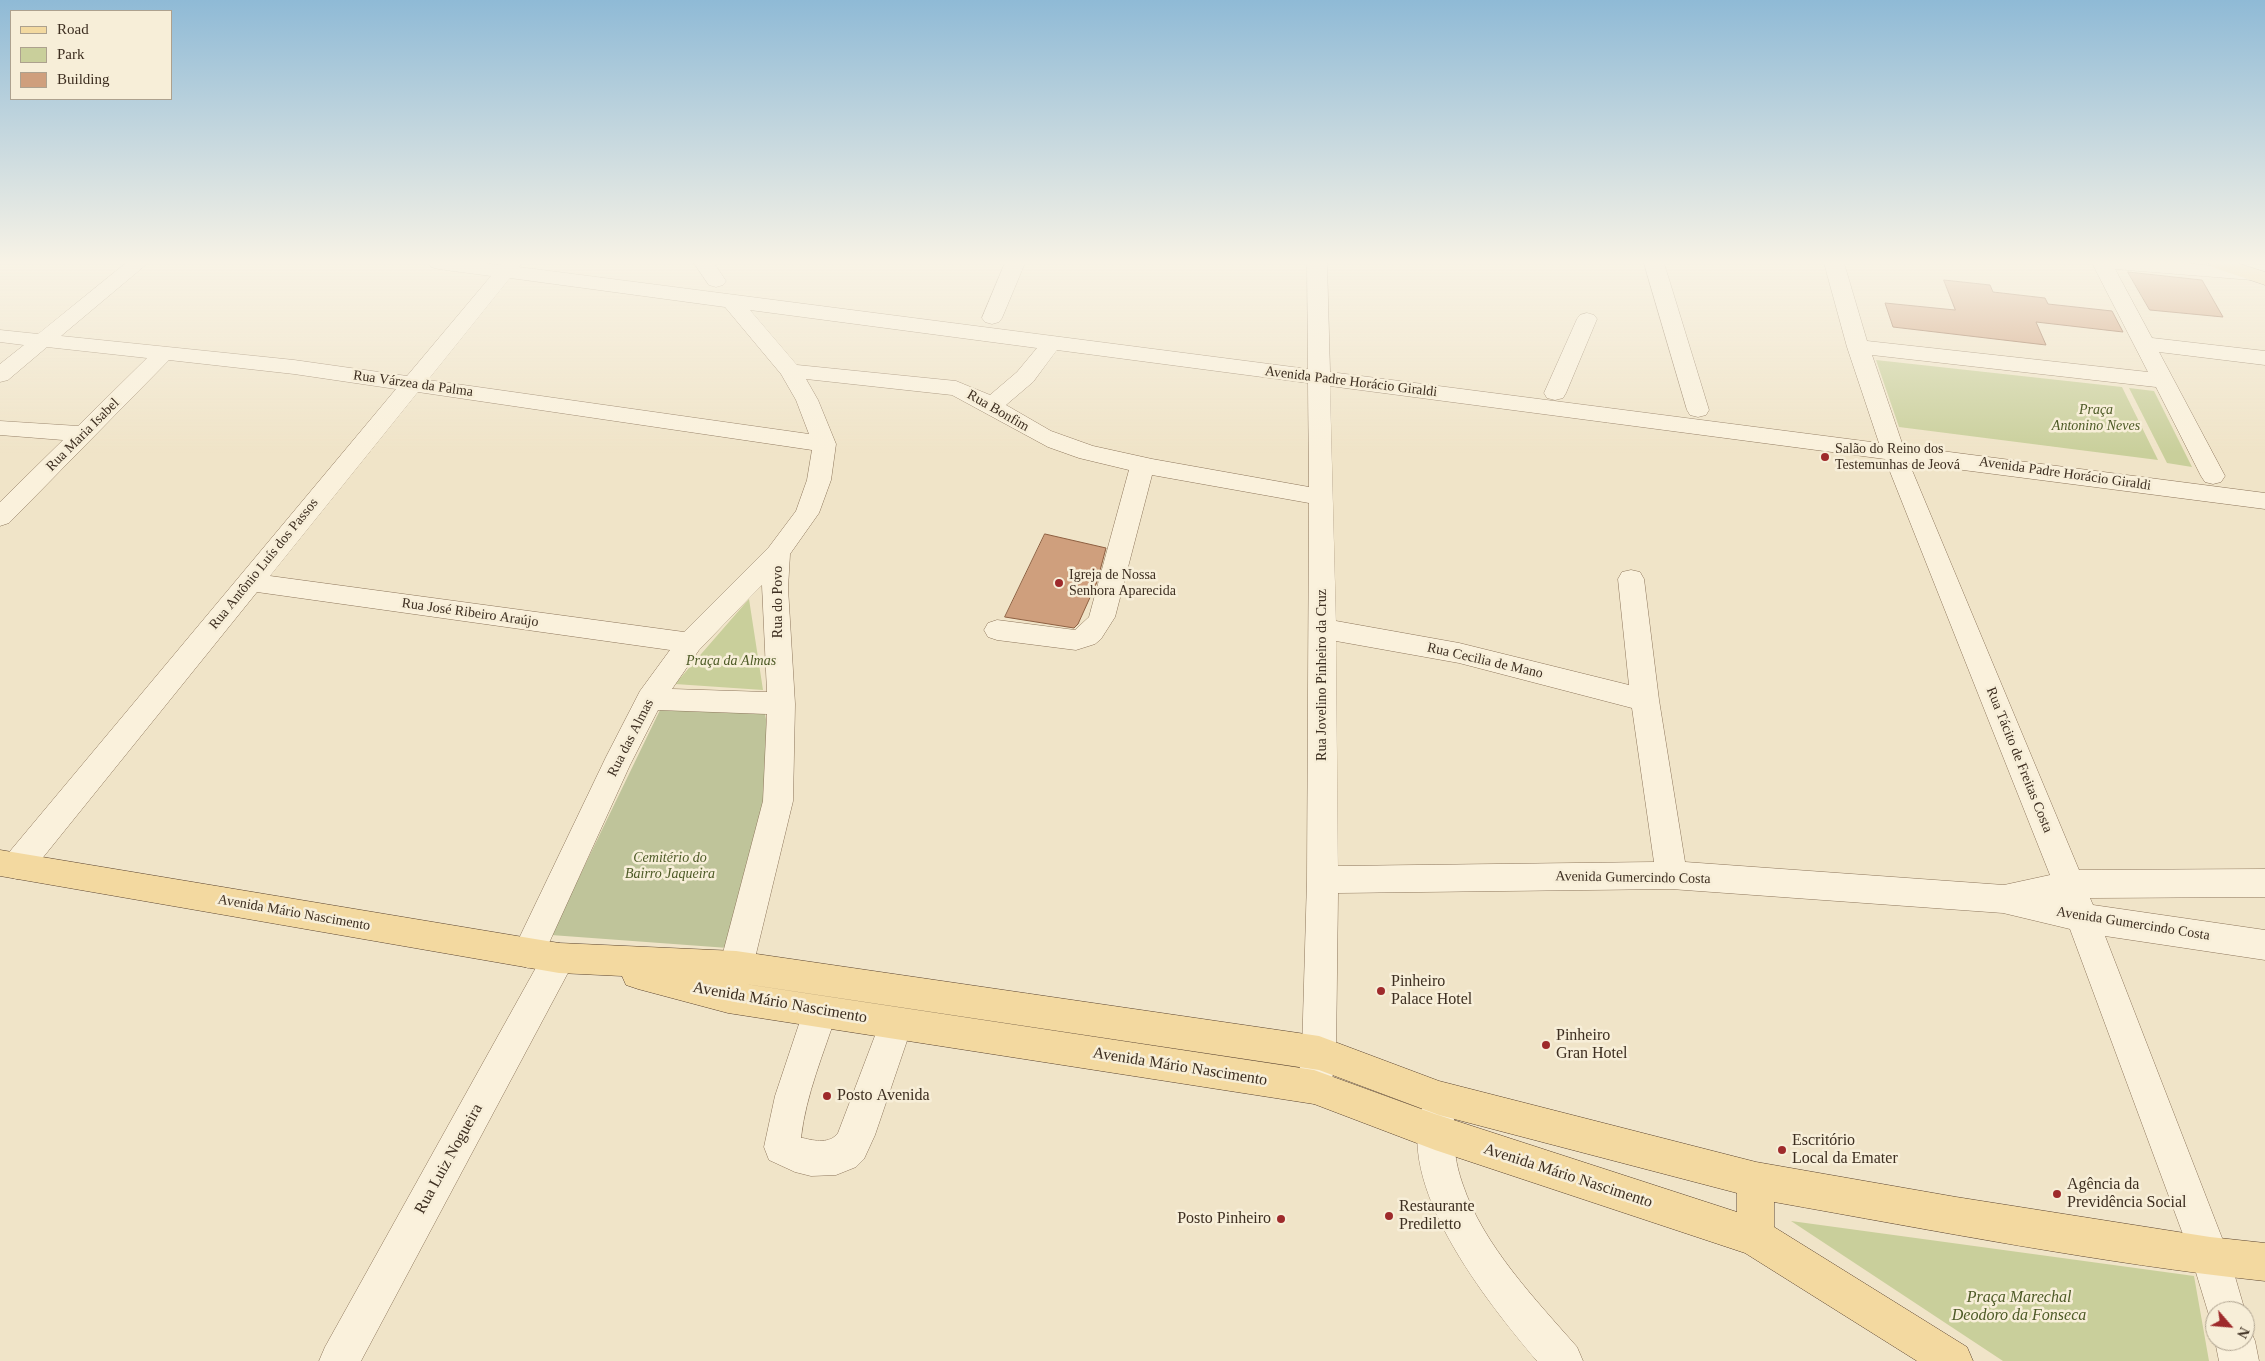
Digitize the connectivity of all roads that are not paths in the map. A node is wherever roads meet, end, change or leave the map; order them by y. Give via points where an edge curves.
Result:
1 (60, 327) edge
2 (460, 327) edge
3 (753, 327) edge
4 (931, 327) edge
5 (1046, 327) edge
6 (1318, 327) edge
7 (1585, 327) edge
8 (1673, 327) edge
9 (1852, 327) edge
10 (2135, 327) edge
11 (0, 336) edge
12 (43, 340) junction
13 (1052, 342) junction
14 (2144, 344) junction
15 (1858, 347) junction
16 (165, 352) junction
17 (2265, 358) edge
18 (1318, 369) junction
19 (790, 371) junction
20 (0, 375) edge
21 (2164, 382) junction
22 (413, 384) junction
23 (1554, 392) junction
24 (991, 405) junction
25 (1698, 410) junction
26 (0, 428) edge
27 (84, 434) junction
28 (1890, 442) junction
29 (824, 444) junction
30 (1142, 466) junction
31 (2213, 476) junction
32 (2265, 483) edge
33 (1320, 497) junction
34 (2265, 501) edge
35 (0, 517) edge
36 (778, 553) junction
37 (1631, 579) dead end
38 (249, 582) junction
39 (1323, 629) junction
40 (997, 630) dead end
41 (690, 643) junction
42 (650, 699) junction
43 (1644, 700) junction
44 (781, 704) junction
45 (8, 864) edge
46 (1671, 875) junction
47 (1323, 880) junction
48 (2265, 883) edge
49 (2069, 884) junction
50 (2003, 899) junction
51 (2082, 918) junction
52 (2265, 945) edge
53 (558, 957) junction
54 (732, 982) junction
55 (820, 1012) junction
56 (896, 1023) junction
57 (1319, 1053) junction
58 (1314, 1088) junction
59 (1437, 1115) junction
60 (1756, 1180) junction
61 (1755, 1237) junction
62 (2210, 1256) junction
63 (2265, 1262) edge
64 (2223, 1301) edge
65 (339, 1361) edge
66 (1563, 1361) edge
67 (1953, 1361) edge

1 - 12 street
2 - 22 street, Rua Antônio Luís dos Passos
3 - 19 street, Rua do Povo
4 - 13 street, Avenida Padre Horácio Giraldi
5 - 18 street, Avenida Padre Horácio Giraldi
6 - 18 street, Rua Jovelino Pinheiro da Cruz
7 - 23 street
8 - 25 street
9 - 15 street, Rua Tácito de Freitas Costa
10 - 14 street
11 - 12 street, Rua Várzea da Palma
12 - 16 street, Rua Várzea da Palma
12 - 20 street
13 - 18 street, Avenida Padre Horácio Giraldi
13 - 24 street via 1025,378
14 - 17 street
14 - 21 street
15 - 21 street
15 - 28 street, Rua Tácito de Freitas Costa
16 - 22 street, Rua Várzea da Palma
16 - 27 street, Rua Maria Isabel
18 - 23 street, Avenida Padre Horácio Giraldi
18 - 28 street, Avenida Padre Horácio Giraldi
18 - 33 street, Rua Jovelino Pinheiro da Cruz
19 - 24 street, Rua Bonfim via 956,388
19 - 29 street, Rua do Povo via 807,400
21 - 31 street
22 - 29 street, Rua Várzea da Palma
22 - 38 street, Rua Antônio Luís dos Passos
23 - 25 street, Avenida Padre Horácio Giraldi
24 - 30 street, Rua Bonfim via 1055,442
25 - 28 street, Avenida Padre Horácio Giraldi
26 - 27 street
27 - 35 street, Rua Maria Isabel
28 - 31 street, Avenida Padre Horácio Giraldi
28 - 34 street, Avenida Padre Horácio Giraldi
28 - 49 street, Rua Tácito de Freitas Costa
29 - 36 street, Rua do Povo via 819,480 807,513
30 - 33 street, Rua Bonfim
30 - 40 street via 1102,617 1095,630 1076,640
31 - 32 street, Avenida Padre Horácio Giraldi
33 - 39 street, Rua Jovelino Pinheiro da Cruz
36 - 41 street, Rua das Almas
36 - 44 street, Rua do Povo via 775,588
37 - 43 street
38 - 41 street, Rua José Ribeiro Araújo
38 - 45 street, Rua Antônio Luís dos Passos
39 - 43 street, Rua Cecilia de Mano via 1459,653
39 - 47 street, Rua Jovelino Pinheiro da Cruz
41 - 42 street, Rua das Almas
42 - 44 street
42 - 53 street, Rua das Almas via 616,765
43 - 46 street
44 - 54 street, Rua do Povo via 778,801
45 - 53 main road, Avenida Mário Nascimento
46 - 47 street, Avenida Gumercindo Costa
46 - 50 street, Avenida Gumercindo Costa
47 - 57 street, Rua Jovelino Pinheiro da Cruz
48 - 49 street, Avenida Gumercindo Costa
49 - 50 street, Avenida Gumercindo Costa
49 - 51 street, Rua Tácito de Freitas Costa
50 - 51 street, Avenida Gumercindo Costa
51 - 52 street, Avenida Gumercindo Costa
51 - 62 street, Rua Tácito de Freitas Costa
53 - 54 main road, Avenida Mário Nascimento
53 - 65 street, Rua Luiz Nogueira
54 - 55 main road, Avenida Mário Nascimento
54 - 57 main road, Avenida Mário Nascimento
55 - 56 main road, Avenida Mário Nascimento
55 - 56 street via 787,1114 782,1147 791,1154 834,1158 850,1149
56 - 58 main road, Avenida Mário Nascimento
57 - 58 street, Rua Jovelino Pinheiro da Cruz
57 - 59 main road, Avenida Mário Nascimento
58 - 59 main road, Avenida Mário Nascimento
59 - 60 main road, Avenida Mário Nascimento
59 - 61 main road, Avenida Mário Nascimento
59 - 66 street via 1442,1178 1459,1225 1510,1300
60 - 61 main road
60 - 62 main road
61 - 67 main road
62 - 63 main road
62 - 64 street

